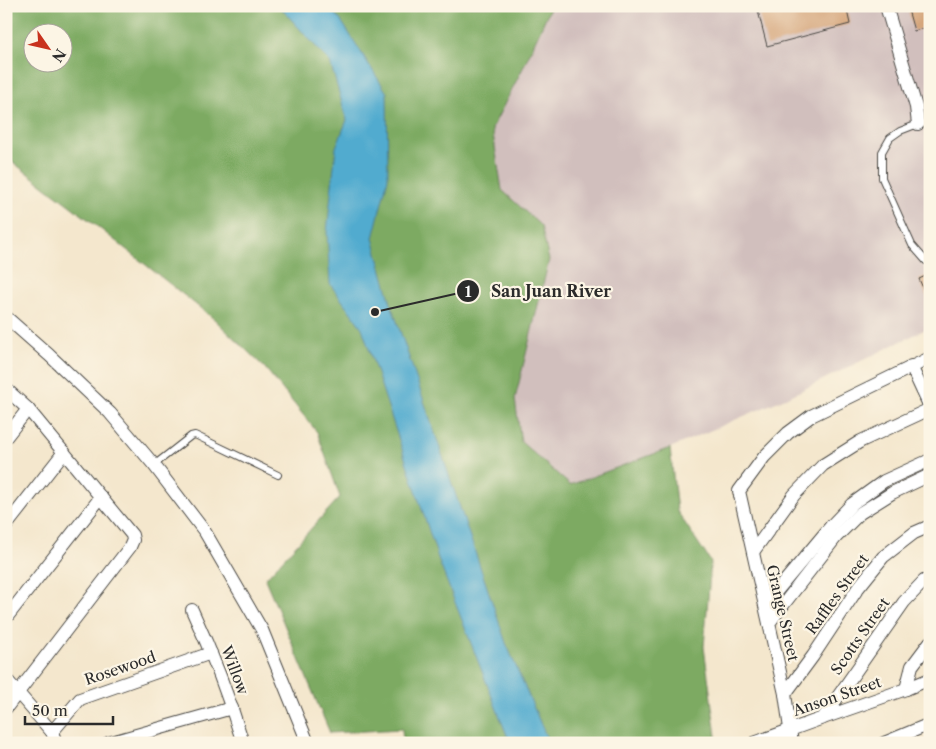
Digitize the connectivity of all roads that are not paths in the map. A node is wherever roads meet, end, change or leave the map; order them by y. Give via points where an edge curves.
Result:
1 (886, 6) edge
2 (927, 124) edge
3 (930, 260) edge
4 (6, 317) edge
5 (930, 358) edge
6 (910, 366) junction
7 (6, 389) edge
8 (930, 408) edge
9 (28, 409) junction
10 (6, 436) edge
11 (64, 452) junction
12 (930, 460) edge
13 (154, 465) junction
14 (278, 475) dead end
15 (930, 476) edge
16 (101, 497) junction
17 (6, 526) edge
18 (930, 526) edge
19 (753, 552) junction
20 (930, 579) edge
21 (765, 605) junction
22 (192, 610) dead end
23 (6, 618) edge
24 (769, 624) junction
25 (930, 642) edge
26 (212, 653) junction
27 (6, 679) edge
28 (930, 679) edge
29 (906, 689) junction
30 (18, 693) junction
31 (785, 694) junction
32 (6, 708) edge
33 (232, 708) junction
34 (823, 718) junction
35 (930, 724) edge
36 (789, 730) junction
37 (55, 740) edge
38 (108, 743) edge
39 (243, 743) edge
40 (308, 743) edge
41 (754, 743) edge
42 (792, 743) edge
43 (884, 743) edge

1 - 2 street via 916,107
2 - 3 lane via 900,131 890,138 882,152 882,178 912,245 926,261
4 - 13 street via 110,413
5 - 6 street
6 - 8 street
6 - 19 street, Grange Street via 811,416 788,433 764,458 739,491
7 - 9 street
8 - 19 street via 861,441 823,465 794,495
9 - 10 street
9 - 11 street
11 - 16 street
11 - 17 street
12 - 21 street via 884,481 852,504
13 - 14 lane via 196,435
13 - 40 street via 205,532 262,630
15 - 24 street via 892,493 860,513 836,537
16 - 23 street
16 - 30 street via 133,540
18 - 31 street, Raffles Street via 883,557
19 - 21 street, Grange Street
20 - 34 street, Scotts Street via 904,602
21 - 24 street, Grange Street
22 - 26 street, Willow
24 - 31 street, Grange Street
25 - 29 street via 912,666
26 - 33 street, Willow
26 - 37 street, Rosewood via 80,699
27 - 30 street
28 - 29 street, Anson Street
29 - 34 street, Anson Street
30 - 32 street
30 - 37 street
31 - 36 street, Grange Street
33 - 38 street
33 - 39 street, Willow
34 - 36 street, Anson Street
35 - 43 street
36 - 41 street, Anson Street
36 - 42 street, Grange Street

